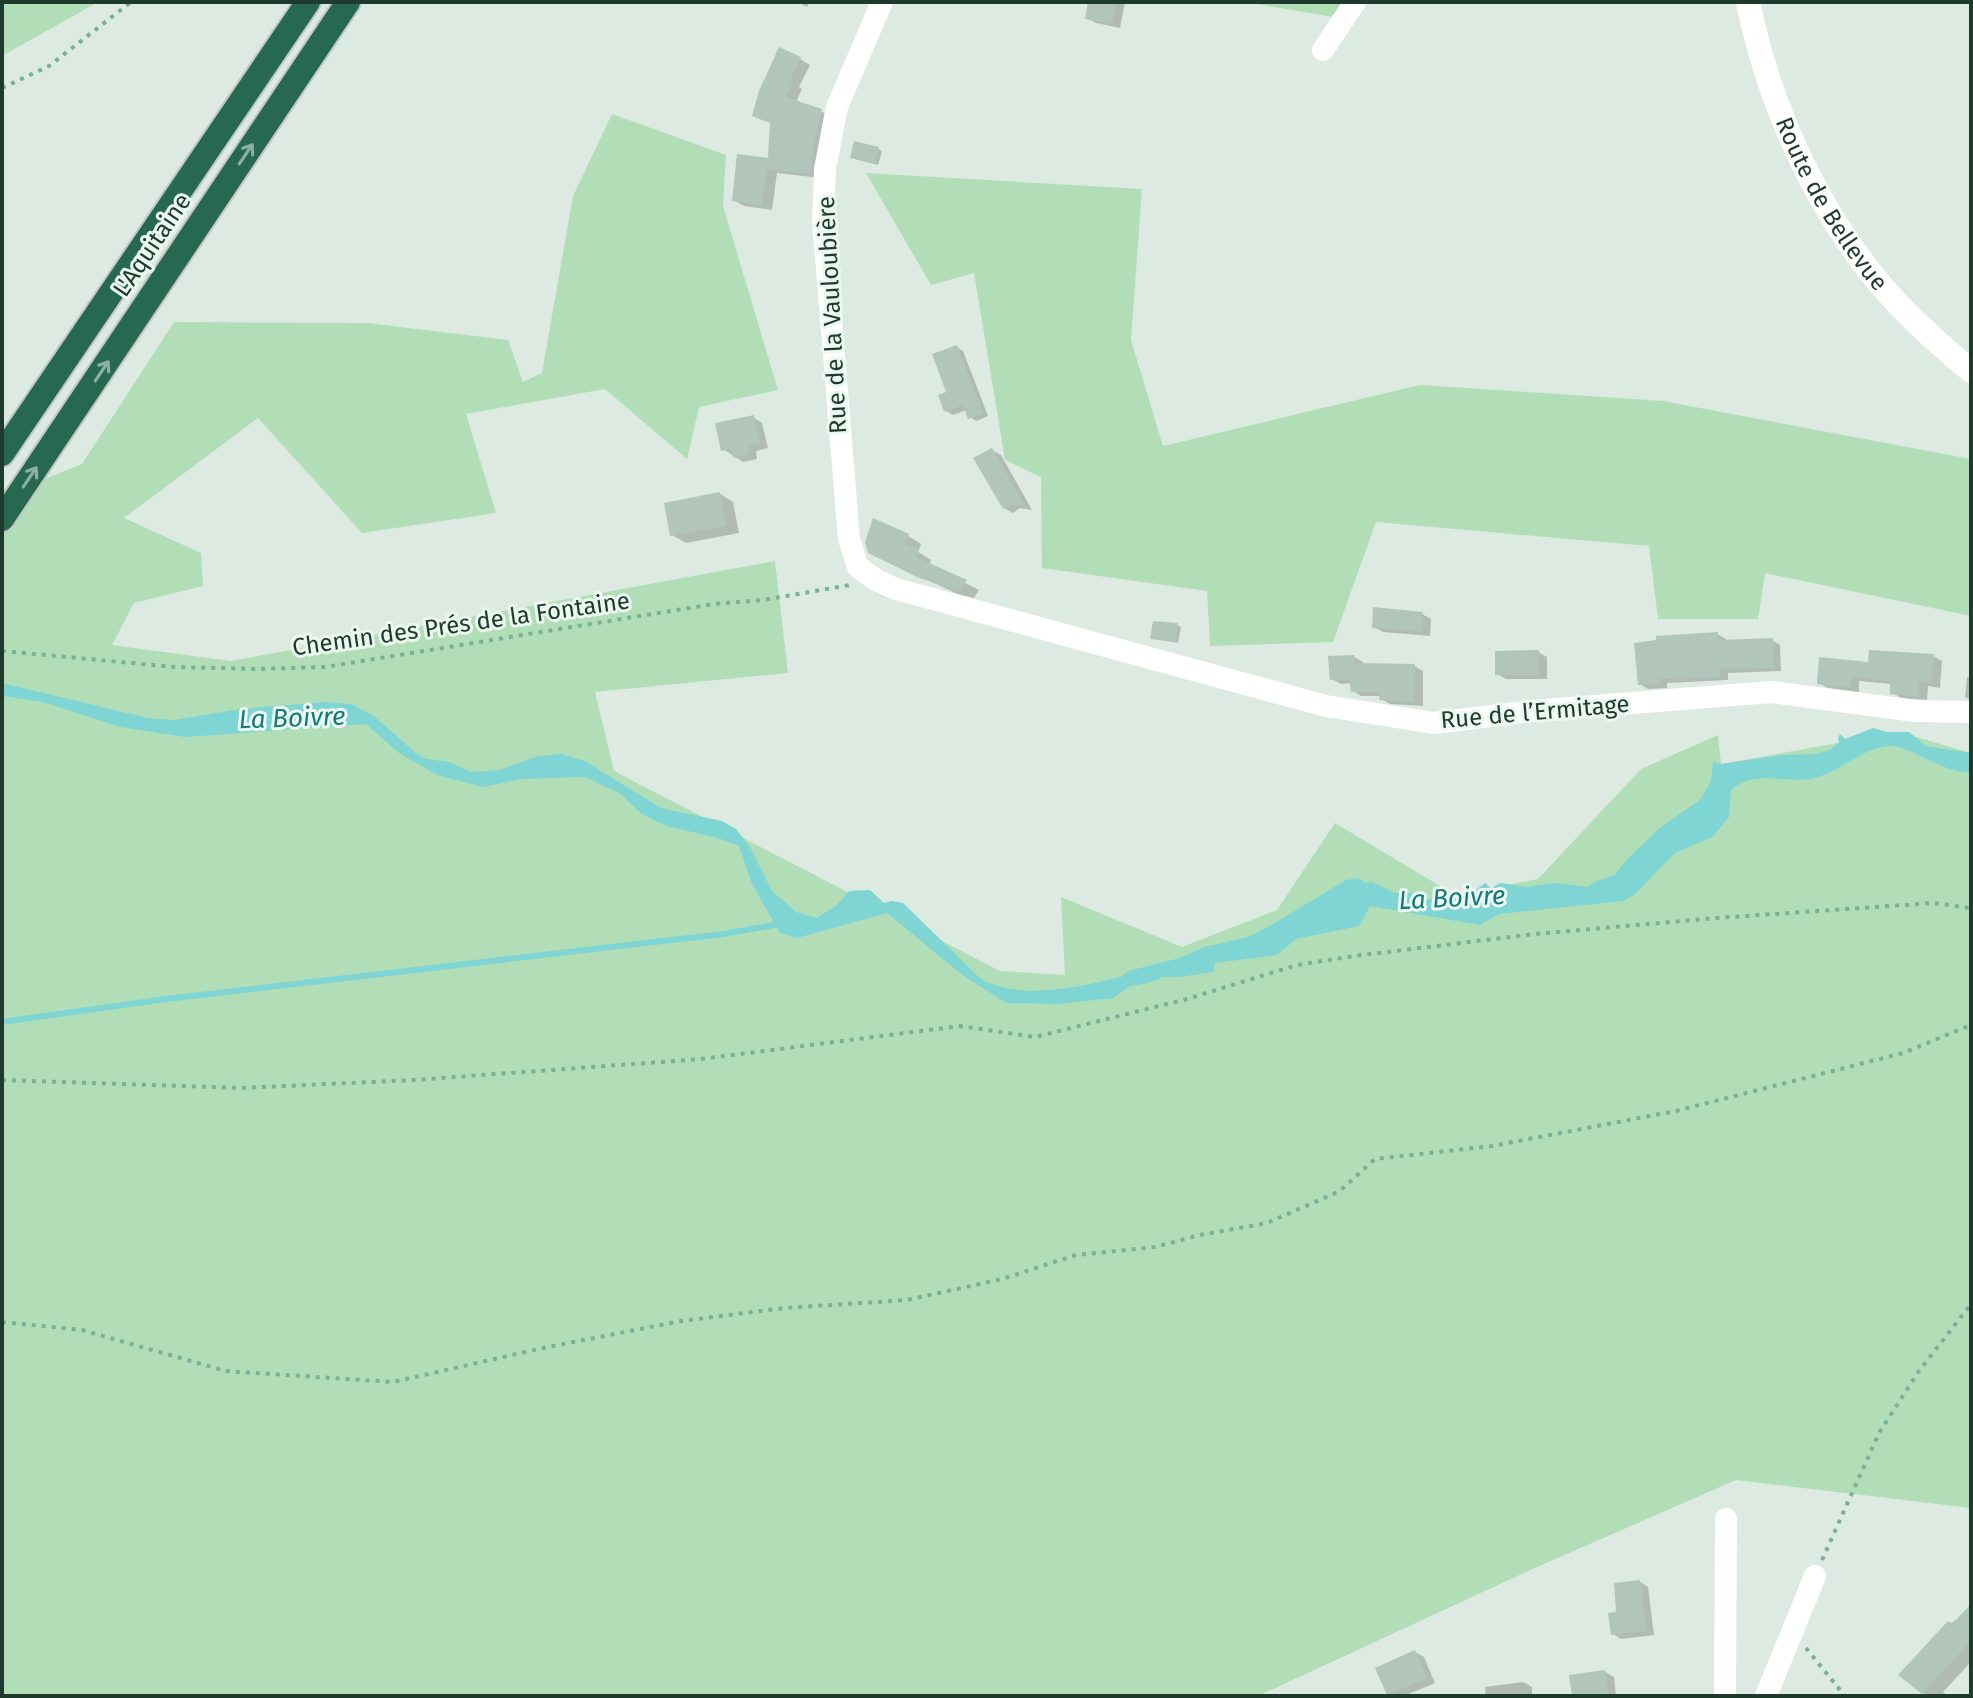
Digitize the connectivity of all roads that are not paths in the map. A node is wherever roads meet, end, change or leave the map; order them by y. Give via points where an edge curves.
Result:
1 (308, 2) edge
2 (348, 2) edge
3 (882, 2) edge
4 (1355, 2) edge
5 (1748, 2) edge
6 (1323, 50) dead end
7 (1971, 371) edge
8 (2, 454) edge
9 (2, 519) edge
10 (876, 580) joint
11 (1971, 712) edge
12 (1726, 1519) dead end
13 (1815, 1576) road end
14 (1725, 1696) edge
15 (1766, 1696) edge

1 - 8 highway, L'Aquitaine
9 -> 2 highway, L'Aquitaine
3 - 10 street, Rue de la Vauloubière via 837,107 825,169 823,220 849,539 858,567
4 - 6 street
5 - 7 street, Route de Bellevue via 1771,88 1827,207 1868,268 1928,335
10 - 11 street, Rue de l’Ermitage via 1326,706 1434,723 1771,692 1915,711
12 - 14 street
13 - 15 street

